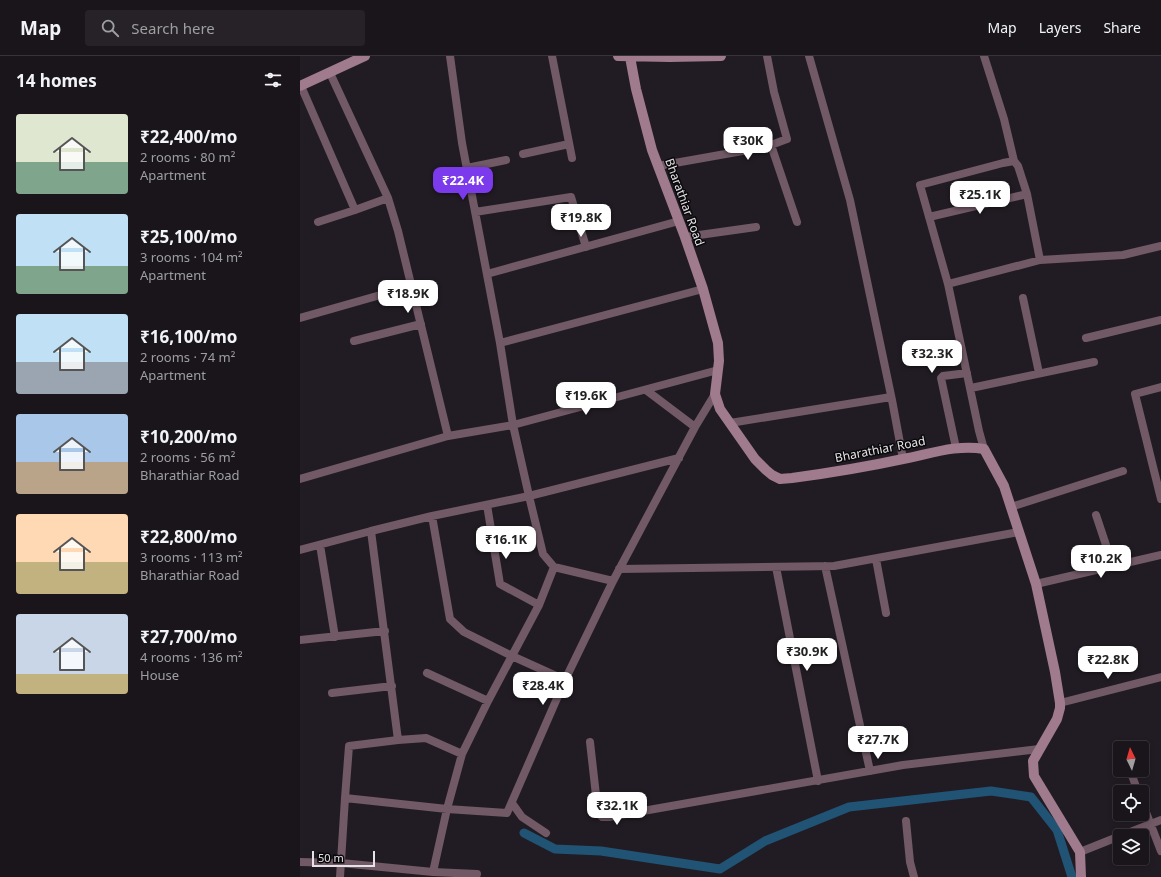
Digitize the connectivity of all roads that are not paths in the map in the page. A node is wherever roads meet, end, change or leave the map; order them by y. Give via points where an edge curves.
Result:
1 (365, 56) edge
2 (450, 56) edge
3 (552, 56) edge
4 (618, 56) edge
5 (721, 56) edge
6 (767, 56) edge
7 (809, 56) edge
8 (984, 56) edge
9 (630, 57) edge
10 (670, 57) edge
11 (330, 73) junction
12 (301, 86) edge
13 (569, 144) junction
14 (771, 145) junction
15 (523, 154) dead end
16 (572, 158) dead end
17 (506, 160) dead end
18 (1014, 161) junction
19 (658, 166) junction
20 (467, 168) junction
21 (1027, 194) junction
22 (388, 198) junction
23 (355, 210) junction
24 (475, 212) junction
25 (929, 217) junction
26 (679, 221) junction
27 (318, 222) dead end
28 (796, 222) dead end
29 (756, 226) dead end
30 (685, 237) junction
31 (1161, 246) edge
32 (586, 247) junction
33 (1040, 260) junction
34 (487, 274) junction
35 (948, 284) junction
36 (412, 286) junction
37 (703, 289) junction
38 (1023, 298) dead end
39 (300, 318) edge
40 (1161, 320) edge
41 (421, 324) junction
42 (1086, 338) dead end
43 (354, 342) dead end
44 (500, 343) junction
45 (1094, 362) dead end
46 (718, 370) junction
47 (967, 373) junction
48 (1039, 373) junction
49 (1161, 387) edge
50 (971, 388) junction
51 (646, 390) junction
52 (715, 394) junction
53 (891, 397) junction
54 (730, 424) junction
55 (513, 425) junction
56 (695, 427) junction
57 (448, 436) junction
58 (956, 448) junction
59 (984, 449) junction
60 (679, 458) junction
61 (903, 459) junction
62 (1123, 472) dead end
63 (300, 479) edge
64 (529, 496) junction
65 (1161, 499) edge
66 (487, 505) junction
67 (1011, 507) junction
68 (1096, 515) dead end
69 (432, 516) junction
70 (371, 531) junction
71 (1019, 532) junction
72 (320, 545) junction
73 (300, 550) edge
74 (1161, 556) edge
75 (876, 559) junction
76 (825, 566) junction
77 (1113, 566) junction
78 (554, 567) junction
79 (776, 567) junction
80 (619, 569) junction
81 (613, 580) junction
82 (1036, 584) junction
83 (539, 605) junction
84 (886, 613) dead end
85 (385, 631) junction
86 (335, 637) junction
87 (300, 640) edge
88 (512, 656) junction
89 (427, 672) dead end
90 (1161, 677) edge
91 (565, 680) junction
92 (392, 686) junction
93 (332, 693) dead end
94 (488, 701) junction
95 (1060, 703) junction
96 (398, 740) junction
97 (590, 742) dead end
98 (1039, 748) junction
99 (462, 754) junction
100 (870, 771) junction
101 (818, 781) junction
102 (345, 798) junction
103 (512, 803) junction
104 (447, 809) junction
105 (1149, 819) edge
106 (1161, 820) edge
107 (906, 821) dead end
108 (1151, 824) junction
109 (1138, 829) edge
110 (546, 833) dead end
111 (1113, 839) edge
112 (1161, 851) edge
113 (1080, 852) junction
114 (300, 862) edge
115 (341, 864) junction
116 (433, 872) junction
117 (477, 874) dead end
118 (340, 877) edge
119 (914, 877) edge
120 (1080, 877) edge

1 - 11 main road
2 - 20 street
3 - 13 street
4 - 9 main road
5 - 10 main road
6 - 14 street via 787,139
7 - 53 street via 850,200
8 - 18 street
9 - 10 main road
9 - 19 main road, Bharathiar Road via 636,89
11 - 12 main road
11 - 22 street
12 - 23 street
13 - 15 street
13 - 16 street
14 - 19 street
14 - 28 street
17 - 20 street
18 - 21 street
18 - 25 street via 920,185
19 - 26 main road, Bharathiar Road
20 - 24 street
21 - 25 street
21 - 33 street
22 - 23 street
22 - 36 street
23 - 27 street
24 - 32 street via 571,197
24 - 34 street
25 - 35 street
26 - 30 main road, Bharathiar Road
26 - 32 street
29 - 30 street
30 - 37 main road, Bharathiar Road
31 - 33 street via 1123,255
32 - 34 street
33 - 35 street
34 - 44 street
35 - 47 street
36 - 39 street
36 - 41 street
37 - 44 street
37 - 46 main road, Bharathiar Road via 718,343
38 - 48 street
40 - 42 street
41 - 43 street
41 - 57 street
44 - 55 street
45 - 48 street
46 - 51 street
46 - 52 main road, Bharathiar Road
47 - 50 street
47 - 58 street via 941,378
48 - 50 street
49 - 65 street via 1135,394
50 - 59 street
51 - 55 street
51 - 56 street
52 - 54 main road, Bharathiar Road via 720,409
52 - 56 street
53 - 54 street
53 - 61 street
54 - 61 main road, Bharathiar Road via 755,459 780,479
55 - 57 street
55 - 64 street
56 - 60 street
57 - 63 street
58 - 59 main road, Bharathiar Road
58 - 61 main road, Bharathiar Road
59 - 67 main road via 1004,486
60 - 64 street
60 - 80 street
62 - 67 street
64 - 66 street
64 - 78 street via 543,554
66 - 69 street
66 - 83 street via 500,584
67 - 71 main road
68 - 77 street
69 - 70 street
69 - 88 street via 449,618 464,632
70 - 72 street
70 - 85 street
71 - 75 street
71 - 82 main road
72 - 73 street
72 - 86 street
74 - 77 street
75 - 76 street
75 - 84 street
76 - 79 street
76 - 100 street
77 - 82 street
78 - 81 street
78 - 83 street
79 - 80 street
79 - 101 street
80 - 81 street
81 - 91 street
82 - 95 main road
83 - 88 street
85 - 86 street
85 - 92 street
86 - 87 street
88 - 91 street
88 - 94 street
89 - 94 street
90 - 95 street
91 - 103 street
92 - 93 street
92 - 96 street
94 - 99 street
95 - 98 main road via 1057,719
96 - 99 street via 426,738
96 - 102 street via 349,746
97 - 101 street via 598,813 602,817 609,818
98 - 100 street
98 - 113 main road via 1033,761 1034,776
99 - 104 street
100 - 101 street
102 - 104 street
102 - 115 street
103 - 104 street via 507,813
103 - 110 street via 522,817
104 - 116 street
105 - 108 street
106 - 108 street
107 - 119 street
108 - 109 street
108 - 112 street
111 - 113 street
113 - 120 main road
114 - 115 street
115 - 116 street
115 - 118 street
116 - 117 street

